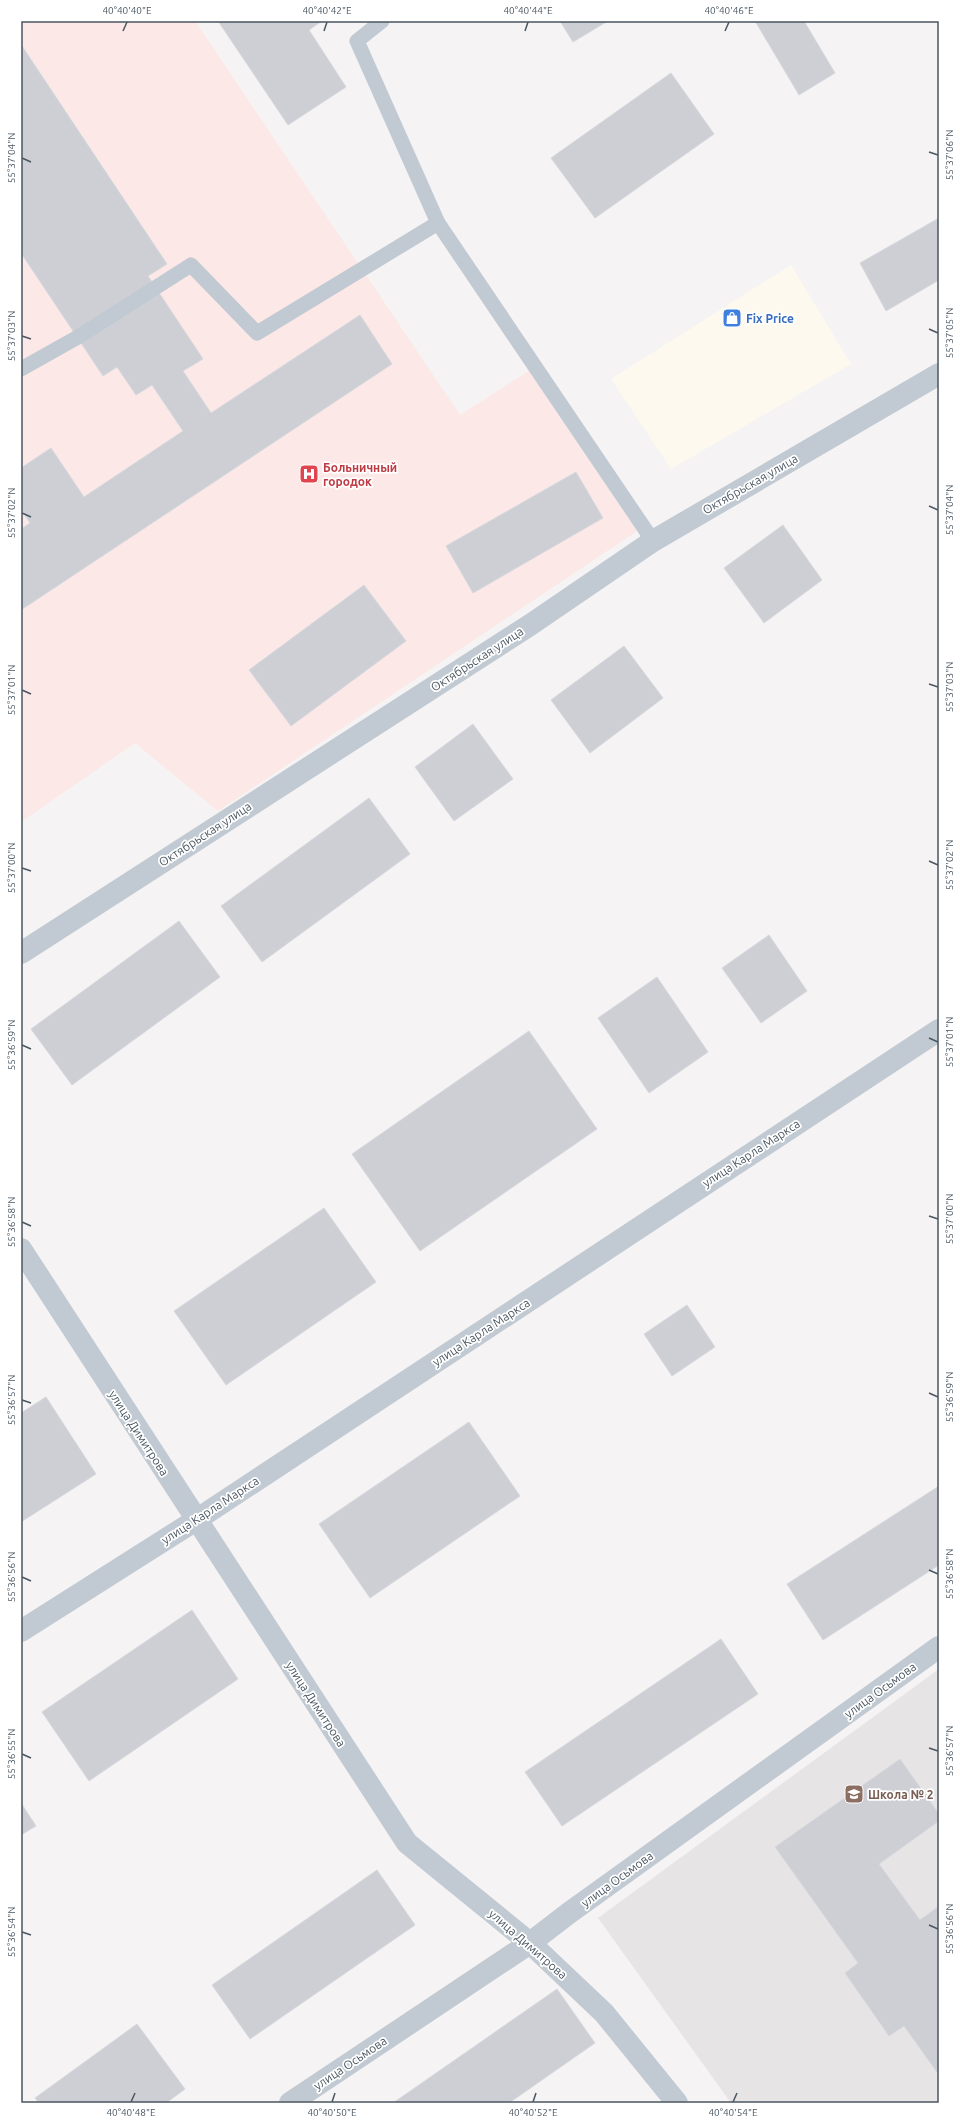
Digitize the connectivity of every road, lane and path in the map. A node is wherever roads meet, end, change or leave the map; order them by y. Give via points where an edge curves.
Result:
1 (382, 21) edge
2 (438, 223) junction
3 (21, 369) edge
4 (939, 374) edge
5 (653, 541) junction
6 (21, 953) edge
7 (939, 1030) edge
8 (21, 1249) edge
9 (196, 1520) junction
10 (21, 1631) edge
11 (939, 1647) edge
12 (530, 1943) junction
13 (290, 2103) edge
14 (677, 2103) edge

1 - 2 lane via 357,41
2 - 3 lane via 257,333 191,265 78,338
2 - 5 lane
4 - 5 street, Октябрьская улица
5 - 6 street, Октябрьская улица via 530,625
7 - 9 street, улица Карла Маркса
8 - 9 street, улица Димитрова
9 - 10 street, улица Карла Маркса
9 - 12 street, улица Димитрова via 407,1843
11 - 12 street, улица Осьмова
12 - 13 street, улица Осьмова
12 - 14 street, улица Димитрова via 604,2012

